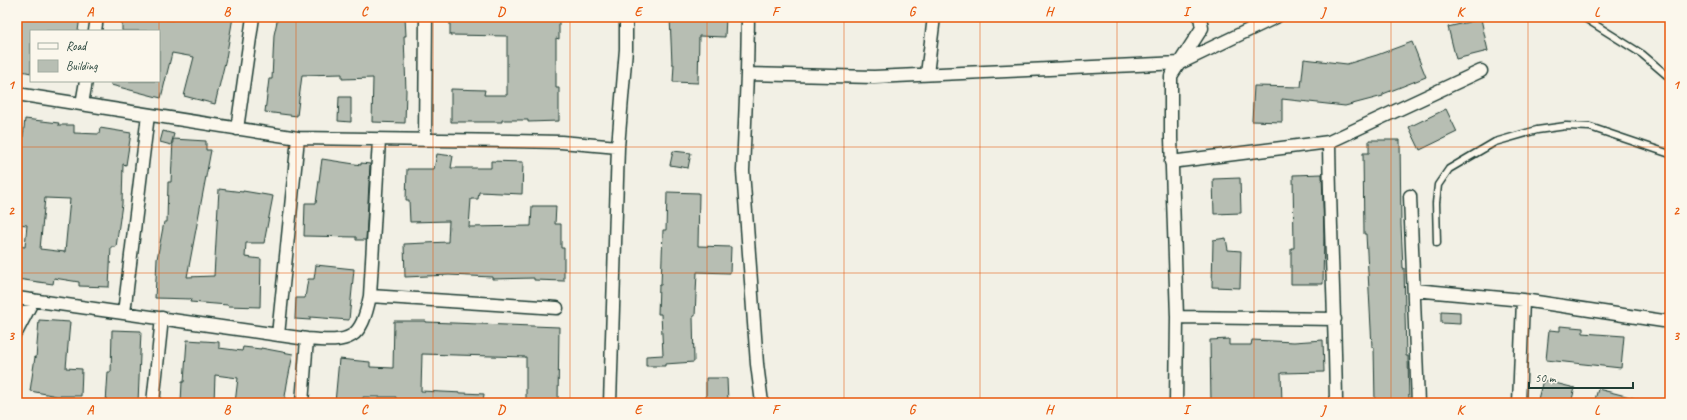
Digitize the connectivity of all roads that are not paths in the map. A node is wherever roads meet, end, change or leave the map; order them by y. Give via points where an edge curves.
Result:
1 (97, 17) edge
2 (253, 17) edge
3 (426, 17) edge
4 (626, 17) edge
5 (748, 17) edge
6 (934, 17) edge
7 (1200, 17) edge
8 (1276, 17) edge
9 (1583, 17) edge
10 (95, 30) edge
11 (1180, 63) junction
12 (1481, 71) dead end
13 (747, 74) junction
14 (927, 74) junction
15 (1670, 78) edge
16 (86, 82) edge
17 (17, 94) edge
18 (82, 104) junction
19 (148, 115) junction
20 (237, 129) junction
21 (298, 138) junction
22 (379, 140) junction
23 (425, 140) junction
24 (1329, 142) junction
25 (618, 147) junction
26 (1670, 154) edge
27 (1172, 162) junction
28 (1410, 196) dead end
29 (1437, 243) dead end
30 (1414, 290) junction
31 (370, 296) junction
32 (17, 298) edge
33 (32, 300) junction
34 (1523, 300) junction
35 (557, 308) dead end
36 (124, 313) junction
37 (1177, 317) junction
38 (162, 318) junction
39 (1335, 320) junction
40 (1670, 322) edge
41 (17, 331) edge
42 (278, 335) junction
43 (307, 339) junction
44 (153, 403) edge
45 (302, 403) edge
46 (610, 403) edge
47 (762, 403) edge
48 (1176, 403) edge
49 (1336, 403) edge
50 (1418, 403) edge
51 (1519, 403) edge

1 - 10 street
2 - 20 street
3 - 23 street
4 - 25 street
5 - 13 street
6 - 14 street
7 - 11 street via 1202,28
8 - 11 street
9 - 15 lane via 1642,54
11 - 14 street
11 - 27 street via 1171,76
12 - 24 street
13 - 14 street via 874,77
13 - 47 street via 742,171
16 - 18 street
17 - 18 street
18 - 19 street
19 - 20 street
19 - 36 street
20 - 21 street
21 - 22 street
21 - 42 street
22 - 23 street
22 - 31 street
23 - 25 street via 547,142
24 - 27 street
24 - 39 street
25 - 46 street
26 - 29 lane via 1590,127 1566,126 1537,130 1495,142 1449,169 1438,185
27 - 37 street
28 - 30 street
30 - 34 street
30 - 50 street
31 - 35 street
31 - 43 street via 360,329 348,338 330,341
32 - 33 street
33 - 36 street
33 - 41 street
34 - 40 street
34 - 51 street
36 - 38 street
37 - 39 street
37 - 48 street
38 - 42 street
38 - 44 street
39 - 49 street
42 - 43 street
43 - 45 street

